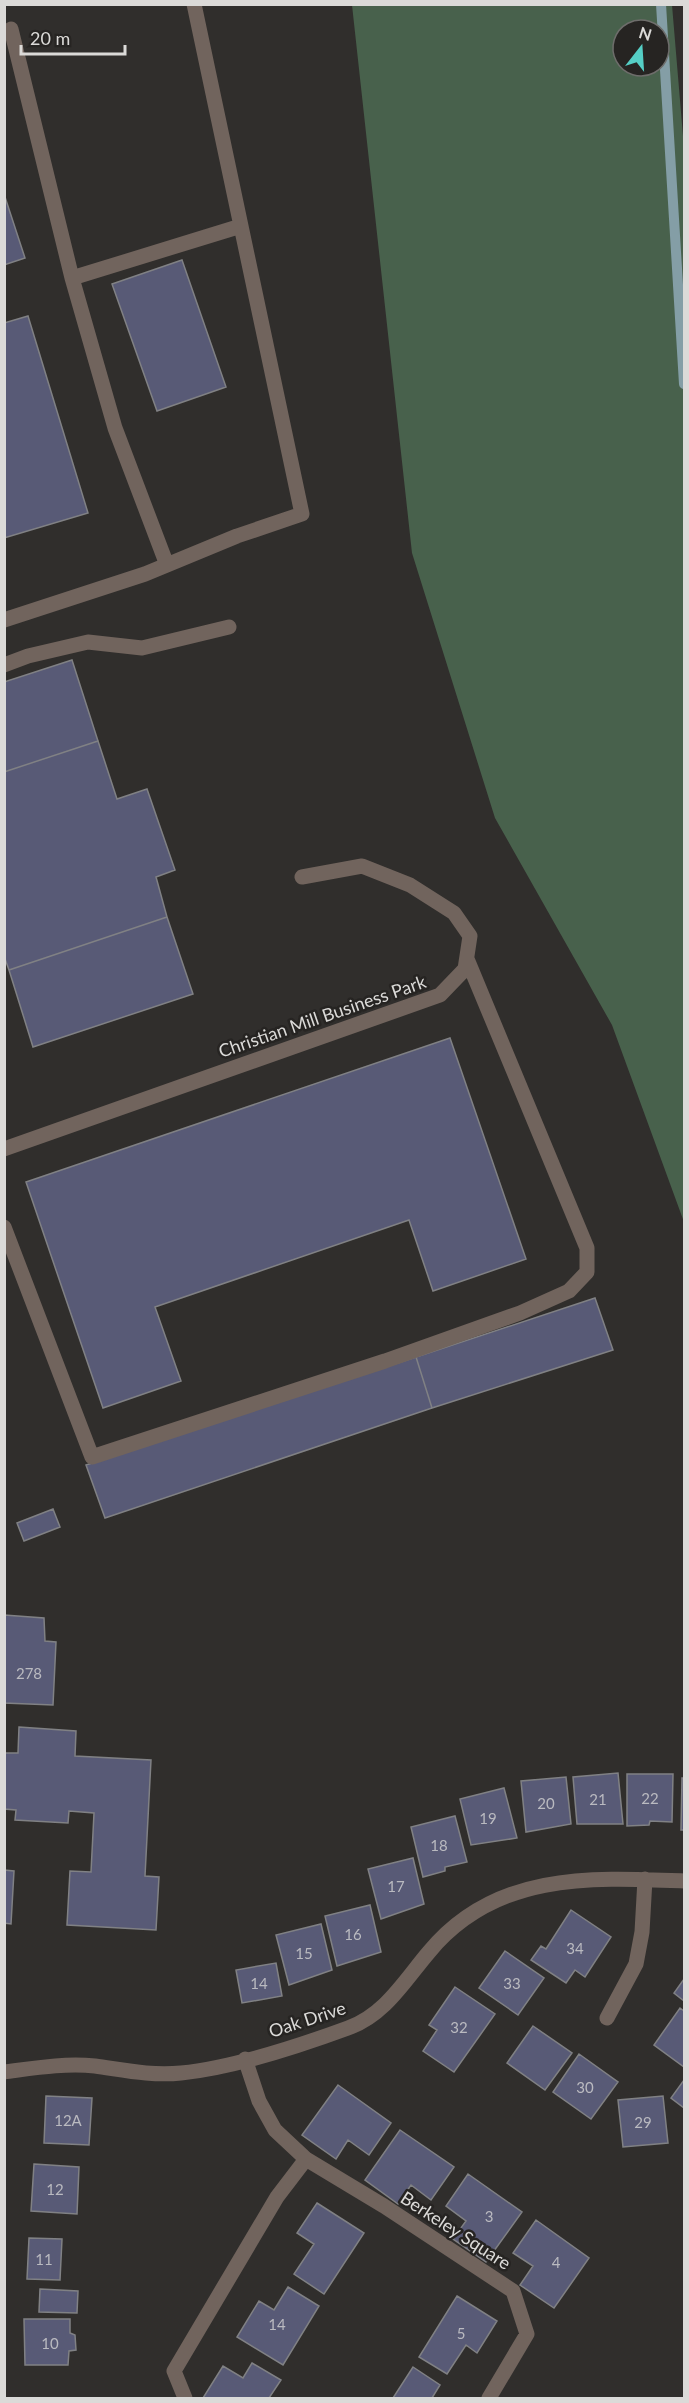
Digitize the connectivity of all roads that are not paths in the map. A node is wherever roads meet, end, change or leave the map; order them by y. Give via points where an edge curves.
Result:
1 (194, 4) edge
2 (12, 29) dead end
3 (241, 226) junction
4 (72, 278) junction
5 (166, 565) junction
6 (4, 620) edge
7 (229, 627) dead end
8 (4, 665) edge
9 (302, 877) dead end
10 (467, 959) junction
11 (4, 1149) edge
12 (4, 1227) edge
13 (645, 1879) junction
14 (684, 1881) edge
15 (607, 2018) dead end
16 (245, 2059) junction
17 (4, 2072) edge
18 (306, 2159) junction
19 (185, 2398) edge
20 (489, 2398) edge

1 - 3 street
2 - 4 street
3 - 4 street
3 - 5 street via 302,514
4 - 5 street via 115,428
5 - 6 street
7 - 8 street via 142,648 88,642
9 - 10 street via 362,866 410,885 454,913 470,936
10 - 11 street, Christian Mill Business Park via 465,969 440,995
10 - 12 street via 587,1248 587,1272 569,1291 520,1313 385,1361 92,1457
13 - 14 street, Oak Drive
13 - 15 street via 636,1964
13 - 16 street, Oak Drive via 563,1881 527,1887 486,1904 451,1926 400,1989 373,2015 350,2028
16 - 17 street, Oak Drive via 181,2073 139,2074 94,2066 55,2065
16 - 18 street, Berkeley Square via 259,2101 275,2130
18 - 19 street via 277,2197 174,2371
18 - 20 street, Berkeley Square via 513,2291 527,2334

